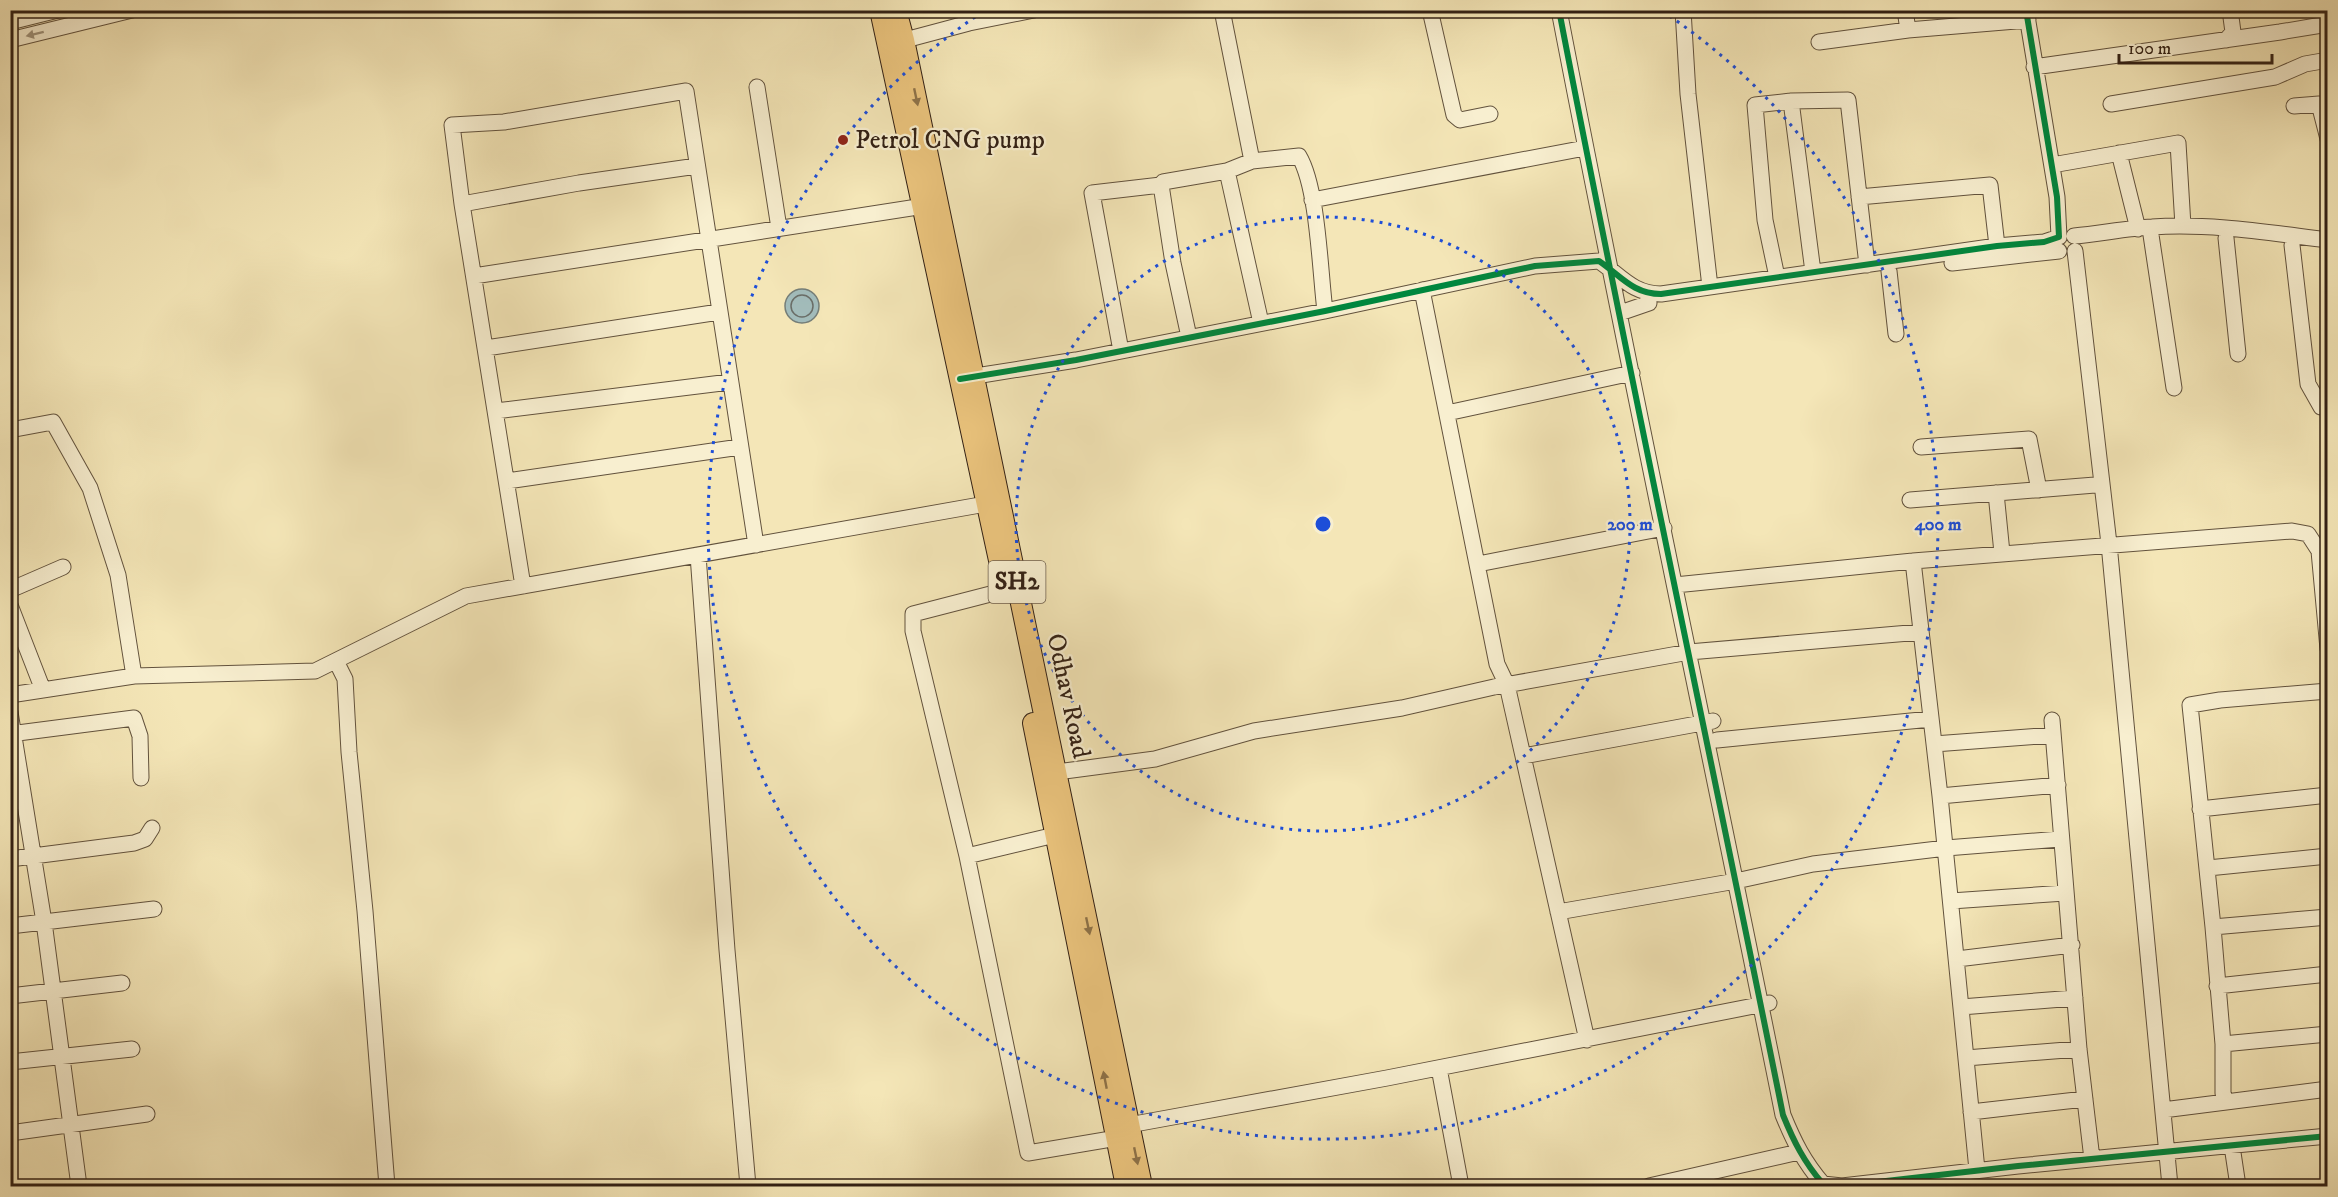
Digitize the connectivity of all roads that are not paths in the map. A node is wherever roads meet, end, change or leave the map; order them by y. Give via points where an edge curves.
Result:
1 (58, 10) edge
2 (132, 10) edge
3 (880, 10) edge
4 (896, 10) edge
5 (989, 10) edge
6 (1034, 10) edge
7 (1222, 10) edge
8 (1430, 10) edge
9 (1559, 10) edge
10 (1569, 10) edge
11 (1683, 10) edge
12 (1905, 10) edge
13 (2229, 10) edge
14 (28, 14) edge
15 (2027, 15) edge
16 (10, 22) edge
17 (2328, 24) edge
18 (1908, 30) junction
19 (895, 38) junction
20 (10, 40) edge
21 (2226, 40) junction
22 (1819, 42) dead end
23 (2328, 60) edge
24 (2034, 67) junction
25 (757, 87) dead end
26 (1791, 101) junction
27 (2111, 104) dead end
28 (2294, 106) dead end
29 (1490, 114) dead end
30 (2328, 139) edge
31 (1585, 148) junction
32 (2119, 153) junction
33 (1252, 161) junction
34 (2052, 165) junction
35 (697, 166) junction
36 (1227, 171) junction
37 (1161, 184) junction
38 (1859, 197) junction
39 (1312, 200) junction
40 (462, 204) junction
41 (924, 206) junction
42 (2183, 226) junction
43 (779, 228) junction
44 (2145, 232) junction
45 (2226, 238) junction
46 (708, 239) junction
47 (2328, 240) edge
48 (2068, 245) junction
49 (2292, 245) junction
50 (1997, 246) junction
51 (2328, 248) edge
52 (1867, 265) junction
53 (1889, 271) junction
54 (1813, 272) junction
55 (474, 276) junction
56 (1777, 277) junction
57 (1616, 279) junction
58 (1710, 287) junction
59 (1422, 290) junction
60 (1648, 299) junction
61 (1325, 311) junction
62 (719, 312) junction
63 (1624, 312) junction
64 (1261, 324) junction
65 (1896, 334) dead end
66 (1189, 337) junction
67 (486, 348) junction
68 (1121, 351) junction
69 (2238, 354) dead end
70 (1632, 373) junction
71 (967, 377) junction
72 (730, 382) junction
73 (2174, 388) dead end
74 (2328, 407) edge
75 (496, 411) junction
76 (1447, 413) junction
77 (10, 430) edge
78 (740, 447) junction
79 (1921, 447) dead end
80 (507, 481) junction
81 (2095, 485) junction
82 (2039, 490) junction
83 (1996, 493) junction
84 (1910, 500) dead end
85 (994, 502) junction
86 (1664, 528) junction
87 (756, 545) junction
88 (2105, 545) junction
89 (2323, 550) edge
90 (2002, 553) junction
91 (698, 555) junction
92 (1913, 561) junction
93 (1478, 564) junction
94 (63, 567) dead end
95 (1680, 584) junction
96 (523, 586) junction
97 (10, 590) edge
98 (1006, 590) junction
99 (10, 604) edge
100 (1921, 632) junction
101 (17, 640) edge
102 (2328, 649) edge
103 (1694, 652) junction
104 (336, 661) junction
105 (134, 676) junction
106 (1507, 685) junction
107 (43, 690) junction
108 (2328, 691) edge
109 (10, 695) edge
110 (10, 712) edge
111 (1931, 719) junction
112 (1708, 722) junction
113 (12, 733) edge
114 (1717, 740) junction
115 (1934, 744) junction
116 (1523, 756) junction
117 (1057, 772) junction
118 (141, 778) dead end
119 (2058, 785) junction
120 (2328, 795) edge
121 (1940, 796) junction
122 (2200, 809) junction
123 (152, 828) dead end
124 (1055, 835) junction
125 (2060, 839) junction
126 (1946, 848) junction
127 (34, 855) junction
128 (2328, 855) edge
129 (967, 856) junction
130 (10, 858) edge
131 (2208, 868) junction
132 (1741, 880) junction
133 (2066, 893) junction
134 (1951, 901) junction
135 (154, 909) dead end
136 (1558, 912) junction
137 (2328, 916) edge
138 (44, 922) junction
139 (10, 926) edge
140 (2213, 927) junction
141 (2072, 945) junction
142 (1957, 959) junction
143 (2328, 974) edge
144 (122, 983) dead end
145 (2217, 986) junction
146 (54, 992) junction
147 (10, 996) edge
148 (2075, 998) junction
149 (1765, 1004) junction
150 (1961, 1007) junction
151 (2328, 1034) edge
152 (1587, 1040) junction
153 (2223, 1044) junction
154 (132, 1049) dead end
155 (2079, 1049) junction
156 (62, 1056) junction
157 (1966, 1058) junction
158 (10, 1062) edge
159 (1439, 1068) junction
160 (2328, 1089) edge
161 (2085, 1099) junction
162 (2226, 1102) junction
163 (2163, 1110) junction
164 (1971, 1112) junction
165 (147, 1114) dead end
166 (71, 1126) junction
167 (1123, 1131) junction
168 (10, 1133) edge
169 (2328, 1136) edge
170 (2232, 1146) junction
171 (1799, 1152) junction
172 (2164, 1153) junction
173 (2092, 1159) junction
174 (1809, 1168) junction
175 (1977, 1170) junction
176 (1897, 1183) edge
177 (79, 1186) edge
178 (387, 1186) edge
179 (748, 1186) edge
180 (1126, 1186) edge
181 (1142, 1186) edge
182 (1461, 1186) edge
183 (1649, 1186) edge
184 (1812, 1186) edge
185 (2163, 1186) edge
186 (2170, 1186) edge
187 (2238, 1186) edge

1 - 14 street
2 -> 20 street
3 - 19 main road, Odhav Road / SH2
4 - 19 main road, Odhav Road / SH2
5 - 19 street
6 - 19 street
7 - 33 street
8 - 29 street via 1454,115 1460,120
9 - 31 street
10 - 57 street
11 - 58 street via 1688,94
12 - 18 street
13 - 21 street via 2233,32
14 - 16 street
15 - 18 street
15 - 24 street
17 - 21 street
18 - 22 street
19 - 41 main road, Odhav Road / SH2
19 -> 71 main road, Odhav Road / SH2
21 - 24 street
23 - 27 street via 2305,64 2275,77
24 - 34 street
25 - 43 street
26 - 38 street via 1848,100
26 - 54 street
26 - 56 street via 1755,105 1765,220
28 - 30 street via 2319,104
31 - 39 street
31 - 57 street
32 - 34 street
32 - 42 street via 2178,143
32 - 44 street
33 - 36 street
33 - 39 street via 1299,156
34 - 48 street
35 - 40 street
35 - 40 street via 686,92 504,122 452,126
35 - 46 street
36 - 37 street
36 - 64 street
37 - 66 street
37 - 68 street via 1092,193
38 - 50 street via 1990,185
38 - 52 street
39 - 61 street
40 - 55 street
41 - 43 street
41 - 71 main road, Odhav Road / SH2
42 - 44 street
42 - 47 street
43 - 46 street
44 - 45 street
44 - 48 street
44 - 73 street
45 - 49 street
45 - 69 street
46 - 55 street
46 - 62 street
48 - 50 street via 2044,242
48 - 53 street
48 - 81 street
48 - 88 street
49 - 51 street
49 - 74 street via 2308,384 2321,407
50 - 52 street
52 - 54 street
53 - 60 street
53 - 65 street
54 - 56 street
55 - 67 street
56 - 58 street
57 - 59 street via 1601,268 1580,262
57 - 60 street
57 - 63 street
58 - 60 street
59 - 61 street
59 - 76 street
60 - 63 street
61 - 64 street
62 - 67 street
62 - 72 street
63 - 70 street
63 - 95 street
64 - 66 street
66 - 68 street
67 - 75 street
68 - 71 street
70 - 76 street
70 - 86 street
71 - 85 main road, Odhav Road / SH2
72 - 75 street
72 - 78 street
75 - 80 street
76 - 93 street
77 - 105 street via 53,422 90,488 118,575
78 - 80 street
78 - 87 street
79 - 82 street via 2029,439
80 - 96 street
81 - 82 street
81 - 88 street
82 - 83 street
83 - 84 street
83 - 90 street
85 - 87 street
85 - 98 main road, Odhav Road / SH2
85 - 117 main road, Odhav Road / SH2
86 - 93 street
86 - 95 street
87 - 91 street
88 - 89 street via 2292,531 2308,534
88 - 90 street
88 - 163 street
88 - 172 street
89 - 102 street
90 - 92 street
91 - 96 street
91 - 179 street
92 - 95 street
92 - 100 street
93 - 106 street via 1497,664
94 - 97 street
95 - 103 street
96 - 104 street via 466,596
98 - 124 main road, Odhav Road / SH2
98 - 129 street via 912,617
99 - 101 street
100 - 103 street
100 - 111 street
101 - 107 street
103 - 106 street
103 - 112 street
104 - 105 street via 315,671
104 - 178 street via 345,679 348,752
105 - 107 street
106 - 116 street
106 - 117 street via 1402,708 1254,731 1155,759
107 - 109 street
108 - 122 street via 2190,705
110 - 113 street
111 - 114 street
111 - 115 street
112 - 114 street
112 - 116 street
112 - 132 street
113 - 118 street via 134,718 140,736
113 - 127 street
114 - 132 street
115 - 119 street via 2052,728
115 - 121 street
116 - 136 street
117 -> 167 main road, Odhav Road / SH2
119 - 121 street
119 - 125 street
120 - 122 street
121 - 126 street
122 - 131 street
123 - 127 street via 145,838 134,843
124 - 129 street
167 -> 124 main road, Odhav Road / SH2
125 - 126 street
125 - 133 street
126 - 132 street via 1813,864
126 - 134 street
127 - 130 street
127 - 138 street
128 - 131 street
129 - 167 street via 1028,1153
131 - 140 street
132 - 136 street
132 - 149 street
133 - 134 street
133 - 141 street
134 - 142 street
135 - 138 street
136 - 152 street
137 - 140 street
138 - 139 street
138 - 146 street
140 - 145 street
141 - 142 street
141 - 148 street
142 - 150 street
143 - 145 street
144 - 146 street
145 - 153 street
146 - 147 street
146 - 156 street
148 - 150 street
148 - 155 street
149 - 152 street
149 - 171 street via 1787,1114
150 - 157 street
151 - 153 street
152 - 159 street
153 - 162 street
154 - 156 street
155 - 157 street
155 - 161 street
156 - 158 street
156 - 166 street
157 - 164 street
159 - 167 street
159 - 182 street
160 - 162 street
161 - 164 street
161 - 173 street
162 - 163 street
163 - 172 street
164 - 175 street
165 - 166 street
166 - 168 street
166 - 177 street
167 - 180 main road, Odhav Road / SH2
167 -> 181 main road, Odhav Road / SH2
169 - 170 street
170 - 172 street
170 - 187 street
171 - 174 street
171 - 183 street
172 - 173 street
172 - 185 street
172 - 186 street
173 - 175 street
174 - 176 street via 1823,1184
174 - 184 street
175 - 176 street

